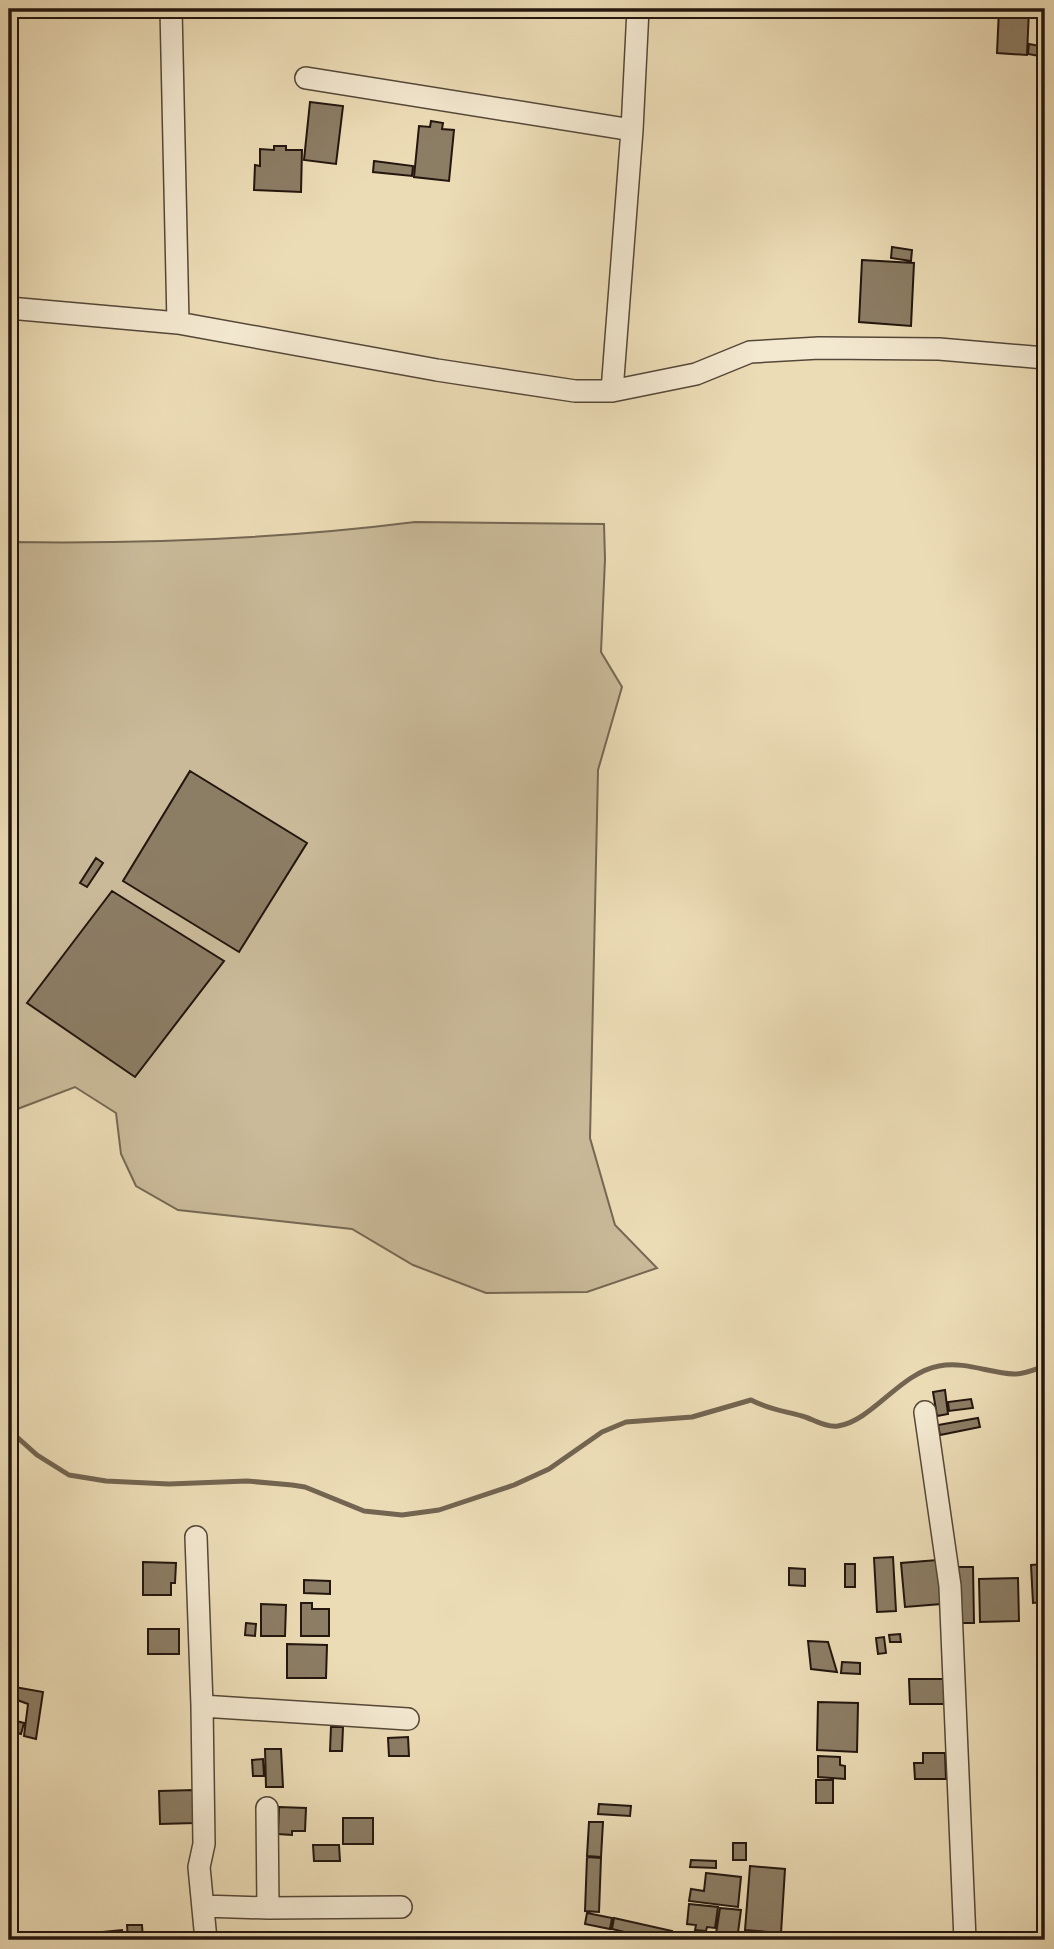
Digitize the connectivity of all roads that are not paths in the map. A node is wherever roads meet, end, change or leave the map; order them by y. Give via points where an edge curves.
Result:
1 (171, 9) edge
2 (638, 9) edge
3 (306, 78) dead end
4 (632, 130) junction
5 (9, 308) edge
6 (178, 323) junction
7 (1045, 358) edge
8 (612, 391) junction
9 (925, 1412) dead end
10 (197, 1537) dead end
11 (202, 1706) junction
12 (408, 1719) dead end
13 (267, 1808) dead end
14 (203, 1906) junction
15 (268, 1908) junction
16 (401, 1908) dead end
17 (206, 1940) edge
18 (965, 1940) edge

1 - 6 street
2 - 4 street
3 - 4 street
4 - 8 street
5 - 6 street
6 - 8 street via 478,377 575,391
7 - 8 street via 939,349 750,352 696,374
9 - 18 street via 950,1586
10 - 11 street
11 - 12 street
11 - 14 street via 204,1844 199,1867
13 - 15 street
14 - 15 street
14 - 17 street
15 - 16 street

